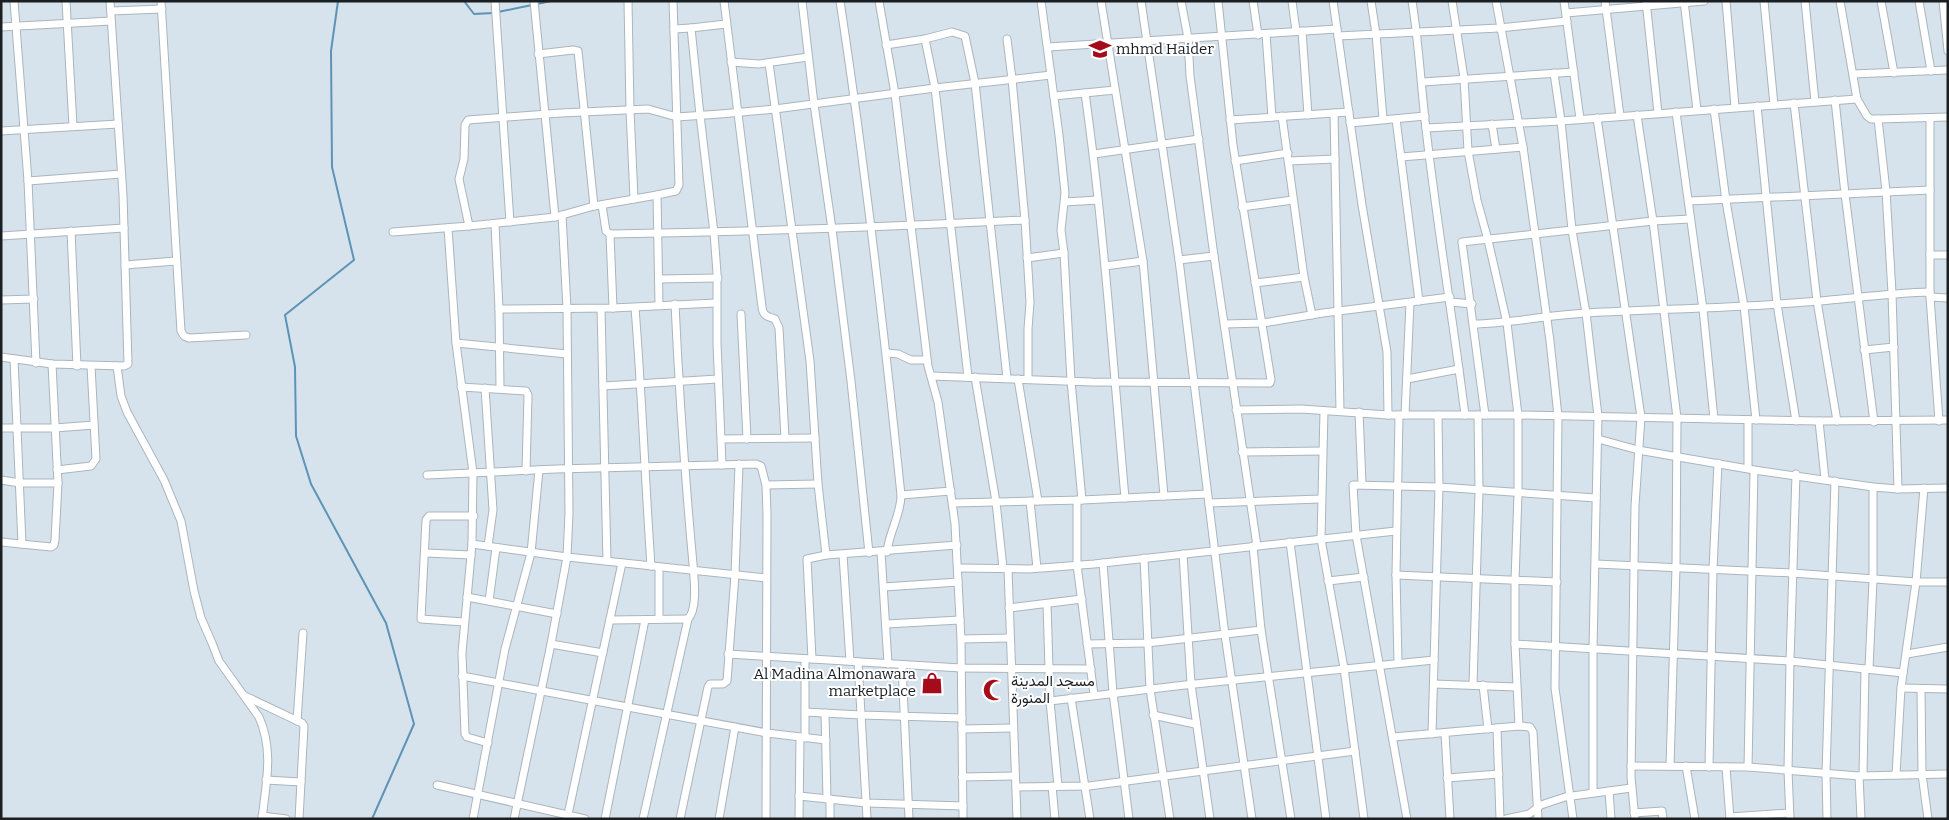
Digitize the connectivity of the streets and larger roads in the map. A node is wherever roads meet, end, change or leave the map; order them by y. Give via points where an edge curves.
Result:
1 (14, 1) edge
2 (66, 1) edge
3 (110, 1) edge
4 (495, 1) edge
5 (534, 1) edge
6 (628, 1) edge
7 (673, 1) edge
8 (724, 1) edge
9 (802, 1) edge
10 (840, 1) edge
11 (878, 1) edge
12 (1041, 1) edge
13 (1101, 1) edge
14 (1141, 1) edge
15 (1181, 1) edge
16 (1218, 1) edge
17 (1253, 1) edge
18 (1292, 1) edge
19 (1333, 1) edge
20 (1371, 1) edge
21 (1412, 1) edge
22 (1452, 1) edge
23 (1496, 1) edge
24 (1564, 1) edge
25 (1704, 1) edge
26 (1726, 1) edge
27 (1764, 1) edge
28 (1805, 1) edge
29 (1840, 1) edge
30 (1881, 1) edge
31 (1919, 1) edge
32 (1943, 1) edge
33 (1684, 2) edge
34 (1646, 4) edge
35 (162, 5) edge
36 (1606, 5) edge
37 (110, 11) junction
38 (1567, 17) junction
39 (111, 21) junction
40 (67, 23) junction
41 (726, 24) junction
42 (16, 26) junction
43 (1, 27) edge
44 (691, 28) junction
45 (1500, 28) junction
46 (674, 29) junction
47 (1299, 31) junction
48 (1457, 31) junction
49 (1337, 32) junction
50 (1417, 33) junction
51 (1266, 34) junction
52 (1376, 34) junction
53 (1258, 35) junction
54 (1222, 37) junction
55 (1188, 38) junction
56 (926, 39) junction
57 (1006, 39) dead end
58 (1148, 41) junction
59 (1107, 44) junction
60 (886, 45) junction
61 (1048, 48) junction
62 (1948, 51) edge
63 (538, 54) junction
64 (808, 57) junction
65 (731, 62) junction
66 (769, 63) junction
67 (1948, 70) edge
68 (1931, 71) junction
69 (1574, 72) junction
70 (1894, 72) junction
71 (1554, 73) junction
72 (1853, 74) junction
73 (1051, 75) junction
74 (1509, 76) junction
75 (1464, 78) junction
76 (1012, 79) junction
77 (1422, 82) junction
78 (975, 83) junction
79 (935, 88) junction
80 (1115, 90) junction
81 (1085, 93) junction
82 (895, 94) junction
83 (1054, 96) junction
84 (855, 99) junction
85 (1857, 99) junction
86 (1835, 100) junction
87 (1815, 102) junction
88 (1794, 103) junction
89 (814, 104) junction
90 (1774, 105) junction
91 (1757, 106) junction
92 (1735, 107) junction
93 (775, 109) junction
94 (1714, 109) junction
95 (630, 110) junction
96 (1698, 110) junction
97 (585, 112) junction
98 (737, 112) junction
99 (1334, 112) junction
100 (1349, 112) junction
101 (1676, 112) junction
102 (1658, 113) junction
103 (544, 114) junction
104 (700, 115) junction
105 (1308, 115) junction
106 (1637, 115) junction
107 (1282, 116) junction
108 (1425, 116) junction
109 (1620, 116) junction
110 (503, 117) junction
111 (677, 117) junction
112 (1272, 117) junction
113 (1948, 117) edge
114 (1597, 118) junction
115 (1930, 118) junction
116 (1383, 119) junction
117 (1396, 119) junction
118 (1580, 119) junction
119 (1878, 119) junction
120 (1230, 120) junction
121 (1561, 121) junction
122 (1519, 122) junction
123 (1350, 123) junction
124 (118, 124) junction
125 (1492, 124) junction
126 (73, 126) junction
127 (1465, 126) junction
128 (1426, 128) junction
129 (24, 130) junction
130 (1, 131) edge
131 (1199, 139) junction
132 (1162, 145) junction
133 (1523, 147) junction
134 (1125, 148) junction
135 (1496, 149) junction
136 (1468, 151) junction
137 (1094, 154) junction
138 (1429, 154) junction
139 (1288, 157) junction
140 (1401, 157) junction
141 (1335, 159) junction
142 (1235, 161) junction
143 (121, 174) junction
144 (28, 181) junction
145 (1930, 190) junction
146 (1886, 191) junction
147 (1845, 194) junction
148 (657, 195) junction
149 (1806, 196) junction
150 (1766, 198) junction
151 (634, 199) junction
152 (1098, 200) junction
153 (1293, 200) junction
154 (1689, 201) junction
155 (1726, 201) junction
156 (1065, 202) junction
157 (598, 206) junction
158 (1242, 207) junction
159 (558, 216) junction
160 (1690, 219) junction
161 (1025, 220) junction
162 (1653, 221) junction
163 (510, 222) junction
164 (990, 222) junction
165 (495, 224) junction
166 (950, 224) junction
167 (469, 226) junction
168 (910, 226) junction
169 (1612, 226) junction
170 (124, 228) junction
171 (448, 228) junction
172 (872, 228) junction
173 (832, 229) junction
174 (792, 230) junction
175 (1572, 230) junction
176 (71, 231) junction
177 (393, 232) dead end
178 (752, 232) junction
179 (31, 233) junction
180 (659, 233) junction
181 (714, 233) junction
182 (610, 234) junction
183 (1535, 235) junction
184 (1, 236) edge
185 (1488, 240) junction
186 (1064, 253) junction
187 (1930, 255) junction
188 (1948, 255) edge
189 (1214, 256) junction
190 (1028, 258) junction
191 (1143, 260) junction
192 (1179, 260) junction
193 (176, 261) junction
194 (125, 265) junction
195 (1105, 266) junction
196 (1304, 277) junction
197 (718, 278) junction
198 (659, 279) junction
199 (1255, 283) junction
200 (1892, 293) junction
201 (1930, 295) junction
202 (1857, 297) junction
203 (1948, 298) edge
204 (34, 299) junction
205 (1, 300) edge
206 (1450, 300) junction
207 (1418, 301) junction
208 (1817, 301) junction
209 (716, 303) junction
210 (1410, 303) junction
211 (675, 304) junction
212 (1472, 304) junction
213 (1777, 304) junction
214 (659, 306) junction
215 (1744, 306) junction
216 (1379, 307) junction
217 (613, 308) junction
218 (635, 308) junction
219 (499, 309) junction
220 (567, 309) junction
221 (601, 309) junction
222 (1703, 309) junction
223 (1664, 311) junction
224 (1338, 312) junction
225 (1626, 312) junction
226 (1586, 313) junction
227 (741, 314) dead end
228 (1312, 315) junction
229 (1546, 318) junction
230 (1263, 323) junction
231 (1507, 323) junction
232 (1225, 324) junction
233 (1474, 324) junction
234 (246, 336) dead end
235 (456, 343) junction
236 (499, 347) junction
237 (1894, 347) junction
238 (1864, 350) junction
239 (887, 353) junction
240 (567, 354) junction
241 (1, 358) edge
242 (14, 359) junction
243 (927, 360) junction
244 (36, 362) junction
245 (52, 364) junction
246 (77, 366) junction
247 (91, 366) junction
248 (118, 366) junction
249 (1459, 369) junction
250 (930, 376) junction
251 (971, 377) junction
252 (1007, 378) junction
253 (718, 379) junction
254 (1018, 379) junction
255 (1028, 379) junction
256 (1407, 379) junction
257 (1071, 381) junction
258 (678, 382) junction
259 (1115, 382) junction
260 (1154, 382) junction
261 (1195, 382) junction
262 (641, 384) junction
263 (1233, 384) junction
264 (604, 386) junction
265 (461, 387) junction
266 (485, 388) junction
267 (500, 388) junction
268 (1236, 410) junction
269 (1324, 411) junction
270 (1340, 411) junction
271 (1359, 412) junction
272 (1388, 415) junction
273 (1402, 415) junction
274 (1438, 415) junction
275 (1465, 415) junction
276 (1482, 415) junction
277 (1518, 415) junction
278 (1558, 416) junction
279 (1598, 416) junction
280 (1641, 417) junction
281 (1677, 418) junction
282 (1714, 419) junction
283 (1752, 420) junction
284 (1948, 420) edge
285 (1796, 421) junction
286 (1837, 421) junction
287 (1939, 421) junction
288 (1819, 422) junction
289 (1874, 422) junction
290 (1896, 422) junction
291 (94, 425) junction
292 (1, 428) edge
293 (55, 428) junction
294 (16, 429) junction
295 (786, 438) junction
296 (816, 438) junction
297 (722, 439) junction
298 (747, 439) junction
299 (1598, 439) junction
300 (1638, 450) junction
301 (1322, 451) junction
302 (1242, 452) junction
303 (1677, 456) junction
304 (1718, 463) junction
305 (739, 464) junction
306 (722, 465) junction
307 (684, 466) junction
308 (644, 467) junction
309 (606, 468) junction
310 (569, 469) junction
311 (1751, 469) junction
312 (57, 470) junction
313 (539, 470) junction
314 (526, 471) junction
315 (490, 472) junction
316 (473, 473) junction
317 (1796, 474) junction
318 (427, 475) dead end
319 (1825, 479) junction
320 (1, 480) edge
321 (1835, 481) junction
322 (20, 483) junction
323 (58, 483) junction
324 (818, 484) junction
325 (1362, 484) junction
326 (766, 485) junction
327 (1397, 486) junction
328 (1873, 486) junction
329 (1439, 487) junction
330 (1924, 488) junction
331 (1948, 488) edge
332 (1898, 489) junction
333 (952, 491) junction
334 (1479, 491) junction
335 (1208, 494) junction
336 (1518, 494) junction
337 (901, 495) junction
338 (1164, 496) junction
339 (1557, 496) junction
340 (1125, 498) junction
341 (1596, 498) junction
342 (1080, 500) junction
343 (1321, 500) junction
344 (1030, 501) junction
345 (1038, 501) junction
346 (1249, 501) junction
347 (953, 502) junction
348 (996, 502) junction
349 (1209, 503) junction
350 (474, 516) junction
351 (1396, 531) junction
352 (1356, 535) junction
353 (1321, 539) junction
354 (1, 542) edge
355 (1290, 542) junction
356 (22, 544) junction
357 (472, 544) junction
358 (957, 545) junction
359 (488, 546) junction
360 (1255, 546) junction
361 (496, 548) junction
362 (1215, 550) junction
363 (884, 552) junction
364 (426, 553) junction
365 (531, 553) junction
366 (869, 553) junction
367 (1183, 554) junction
368 (471, 555) junction
369 (826, 555) junction
370 (843, 555) junction
371 (567, 557) junction
372 (1144, 558) junction
373 (608, 562) junction
374 (622, 563) junction
375 (1103, 563) junction
376 (1596, 564) junction
377 (1077, 565) junction
378 (655, 566) junction
379 (1634, 566) junction
380 (958, 568) junction
381 (1006, 568) junction
382 (1037, 568) junction
383 (1676, 568) junction
384 (693, 570) junction
385 (1713, 570) junction
386 (1752, 571) junction
387 (1792, 573) junction
388 (735, 575) junction
389 (1396, 575) junction
390 (1832, 576) junction
391 (1364, 577) junction
392 (766, 578) junction
393 (1436, 578) junction
394 (1476, 579) junction
395 (1872, 580) junction
396 (1328, 581) junction
397 (1515, 581) junction
398 (958, 582) junction
399 (1556, 582) junction
400 (1916, 582) junction
401 (1948, 582) edge
402 (884, 587) junction
403 (467, 598) junction
404 (1082, 599) junction
405 (489, 601) junction
406 (1047, 604) junction
407 (517, 607) junction
408 (1010, 608) junction
409 (557, 614) junction
410 (659, 619) junction
411 (688, 619) junction
412 (610, 620) junction
413 (645, 620) junction
414 (960, 620) junction
415 (464, 622) junction
416 (886, 624) junction
417 (1261, 630) junction
418 (303, 633) dead end
419 (1225, 635) junction
420 (960, 638) junction
421 (1010, 638) junction
422 (1187, 639) junction
423 (1147, 643) junction
424 (551, 644) junction
425 (1088, 644) junction
426 (1109, 644) junction
427 (1515, 644) junction
428 (1556, 646) junction
429 (1948, 647) edge
430 (1593, 649) junction
431 (1634, 651) junction
432 (602, 653) junction
433 (728, 654) junction
434 (1673, 654) junction
435 (1907, 654) junction
436 (766, 656) junction
437 (1711, 656) junction
438 (808, 659) junction
439 (1751, 659) junction
440 (1434, 660) junction
441 (850, 661) junction
442 (1790, 661) junction
443 (858, 662) junction
444 (1398, 663) junction
445 (888, 664) junction
446 (1380, 664) junction
447 (902, 665) junction
448 (1829, 665) junction
449 (961, 668) junction
450 (1344, 668) junction
451 (1011, 669) junction
452 (1091, 669) junction
453 (1867, 669) junction
454 (1049, 670) junction
455 (1306, 672) junction
456 (1903, 673) junction
457 (462, 676) junction
458 (1269, 676) junction
459 (1232, 681) junction
460 (499, 683) junction
461 (1191, 684) junction
462 (1434, 684) junction
463 (1473, 685) junction
464 (1483, 685) junction
465 (1516, 687) junction
466 (1901, 688) junction
467 (1150, 689) junction
468 (1921, 689) junction
469 (1948, 689) edge
470 (542, 691) junction
471 (1113, 693) junction
472 (243, 695) junction
473 (1094, 695) junction
474 (1071, 698) junction
475 (593, 700) junction
476 (1050, 701) junction
477 (628, 706) junction
478 (806, 712) junction
479 (825, 713) junction
480 (666, 714) junction
481 (1153, 715) junction
482 (861, 716) junction
483 (905, 717) junction
484 (962, 718) junction
485 (701, 720) junction
486 (297, 722) junction
487 (1195, 724) junction
488 (1519, 726) junction
489 (734, 727) junction
490 (1013, 728) junction
491 (1497, 728) junction
492 (962, 729) junction
493 (1488, 729) junction
494 (767, 733) junction
495 (1445, 733) junction
496 (1432, 734) junction
497 (1393, 737) junction
498 (803, 738) junction
499 (826, 740) junction
500 (488, 743) junction
501 (1355, 751) junction
502 (1317, 756) junction
503 (1282, 760) junction
504 (1244, 765) junction
505 (1631, 766) junction
506 (1670, 766) junction
507 (1686, 766) junction
508 (1709, 766) junction
509 (1726, 767) junction
510 (1748, 767) junction
511 (1788, 770) junction
512 (1202, 771) junction
513 (1826, 773) junction
514 (1499, 774) junction
515 (1922, 774) junction
516 (1948, 774) edge
517 (1896, 775) junction
518 (1015, 776) junction
519 (1163, 776) junction
520 (1861, 776) junction
521 (962, 777) junction
522 (1447, 778) junction
523 (266, 780) junction
524 (1123, 781) junction
525 (301, 782) junction
526 (437, 785) dead end
527 (1055, 786) junction
528 (1085, 786) junction
529 (1016, 787) junction
530 (1631, 788) junction
531 (1609, 791) junction
532 (1593, 792) junction
533 (476, 795) junction
534 (799, 796) junction
535 (1570, 796) junction
536 (828, 799) junction
537 (867, 802) junction
538 (517, 804) junction
539 (908, 804) junction
540 (963, 806) junction
541 (1537, 807) junction
542 (1634, 816) edge
543 (1790, 816) edge
544 (262, 817) edge
545 (567, 817) edge
546 (1730, 818) edge
547 (286, 819) edge
548 (299, 819) edge
549 (473, 819) edge
550 (514, 819) edge
551 (585, 819) edge
552 (605, 819) edge
553 (643, 819) edge
554 (680, 819) edge
555 (719, 819) edge
556 (766, 819) edge
557 (799, 819) edge
558 (830, 819) edge
559 (867, 819) edge
560 (909, 819) edge
561 (963, 819) edge
562 (1017, 819) edge
563 (1055, 819) edge
564 (1090, 819) edge
565 (1129, 819) edge
566 (1170, 819) edge
567 (1210, 819) edge
568 (1252, 819) edge
569 (1291, 819) edge
570 (1326, 819) edge
571 (1364, 819) edge
572 (1406, 819) edge
573 (1450, 819) edge
574 (1500, 819) edge
575 (1506, 819) edge
576 (1538, 819) edge
577 (1573, 819) edge
578 (1611, 819) edge
579 (1663, 819) edge
580 (1695, 819) edge
581 (1827, 819) edge
582 (1860, 819) edge
583 (1928, 819) edge

1 - 42 street
2 - 40 street
3 - 37 street
4 - 110 street
5 - 63 street
6 - 95 street
7 - 46 street
8 - 41 street
9 - 64 street
10 - 84 street
11 - 60 street
12 - 61 street
13 - 59 street
14 - 58 street
15 - 55 street
16 - 54 street
17 - 53 street
18 - 47 street
19 - 49 street
20 - 52 street
21 - 50 street
22 - 48 street
23 - 45 street
24 - 38 street
25 - 33 street
26 - 92 street
27 - 90 street
28 - 87 street
29 - 72 street
30 - 70 street
31 - 68 street
32 - 62 street
33 - 34 street
33 - 96 street
34 - 36 street
34 - 102 street
35 - 37 street
35 - 193 street
36 - 38 street
36 - 109 street
37 - 39 street
38 - 45 street
38 - 69 street
39 - 40 street
39 - 124 street
40 - 42 street
40 - 126 street
41 - 44 street
41 - 65 street
42 - 43 street
42 - 129 street
44 - 46 street
44 - 104 street
45 - 48 street
45 - 74 street
46 - 111 street
47 - 49 street
47 - 51 street
47 - 105 street
48 - 50 street
48 - 75 street
49 - 52 street
49 - 100 street
50 - 52 street
50 - 77 street
51 - 53 street
51 - 112 street
52 - 116 street
53 - 54 street
54 - 55 street
54 - 120 street
55 - 58 street
55 - 131 street
56 - 60 street
56 - 78 street via 952,32 965,36
56 - 79 street
57 - 76 street
58 - 59 street
58 - 132 street
59 - 61 street
59 - 80 street
60 - 82 street
61 - 73 street
63 - 97 street via 578,51
63 - 103 street
64 - 66 street
64 - 89 street
65 - 66 street
65 - 98 street
66 - 93 street
67 - 68 street
68 - 70 street
69 - 71 street
69 - 118 street
70 - 72 street
71 - 74 street
71 - 121 street
72 - 85 street
73 - 76 street
73 - 83 street
74 - 75 street
74 - 122 street
75 - 77 street
75 - 127 street
76 - 78 street
76 - 161 street
77 - 108 street
78 - 79 street
78 - 164 street
79 - 82 street
79 - 166 street
80 - 81 street
80 - 134 street
81 - 83 street
81 - 137 street
82 - 84 street
82 - 168 street
83 - 156 street
84 - 89 street
84 - 172 street
85 - 86 street
85 - 119 street via 1870,119
86 - 87 street
86 - 147 street
87 - 88 street
88 - 90 street
88 - 149 street
89 - 93 street
89 - 173 street
90 - 91 street
91 - 92 street
91 - 150 street
92 - 94 street
93 - 98 street
93 - 174 street
94 - 96 street
94 - 155 street
95 - 97 street
95 - 111 street via 651,110
95 - 151 street
96 - 101 street
97 - 103 street
97 - 157 street
98 - 104 street
98 - 178 street
99 - 100 street
99 - 105 street
99 - 141 street
100 - 123 street
101 - 102 street
101 - 154 street
102 - 106 street
103 - 110 street
103 - 159 street
104 - 111 street
104 - 181 street
105 - 107 street
106 - 109 street
106 - 162 street
107 - 112 street
107 - 139 street
108 - 117 street
108 - 128 street
109 - 114 street
110 - 163 street
110 - 167 street via 468,120 465,126 464,160 459,179
111 - 148 street via 679,186 676,191
112 - 120 street
113 - 115 street
114 - 118 street
114 - 169 street
115 - 119 street
115 - 145 street
116 - 117 street
116 - 123 street
117 - 140 street
118 - 121 street
119 - 146 street
120 - 142 street
121 - 122 street
121 - 175 street
122 - 125 street
122 - 133 street
123 - 216 street
124 - 126 street
124 - 143 street
125 - 127 street
125 - 135 street
126 - 129 street
127 - 128 street
127 - 136 street
128 - 138 street
129 - 130 street
129 - 144 street
131 - 132 street
131 - 189 street
132 - 134 street
132 - 192 street
133 - 135 street
133 - 183 street
134 - 137 street
134 - 191 street
135 - 136 street
136 - 138 street
136 - 185 street
137 - 152 street
138 - 140 street
138 - 206 street
139 - 141 street
139 - 142 street
139 - 153 street
140 - 207 street
141 - 224 street
142 - 158 street
143 - 144 street
143 - 170 street
144 - 179 street
145 - 146 street
145 - 187 street
146 - 147 street
146 - 200 street
147 - 149 street
147 - 202 street
148 - 151 street
148 - 180 street
149 - 150 street
149 - 208 street
150 - 155 street
150 - 213 street
151 - 157 street
152 - 156 street
152 - 195 street
153 - 158 street
153 - 196 street
154 - 155 street
154 - 160 street
155 - 215 street
156 - 186 street via 1061,230
157 - 159 street
157 - 182 street
158 - 199 street
159 - 163 street
159 - 220 street
160 - 162 street
160 - 222 street
161 - 164 street
161 - 190 street
162 - 169 street
162 - 223 street
163 - 165 street
164 - 166 street
164 - 252 street
165 - 167 street
165 - 219 street
166 - 168 street
166 - 251 street
167 - 171 street
168 - 172 street
168 - 243 street
169 - 175 street
169 - 225 street
170 - 176 street
170 - 194 street
171 - 177 street
171 - 235 street
172 - 173 street
172 - 239 street
173 - 174 street
173 - 366 street
174 - 178 street
174 - 296 street via 810,361
175 - 183 street
175 - 226 street
176 - 179 street
176 - 246 street
178 - 181 street
178 - 295 street via 763,314 775,319 778,328
179 - 184 street
179 - 204 street
180 - 181 street
180 - 182 street
180 - 198 street
181 - 197 street
182 - 217 street
183 - 185 street
183 - 229 street
185 - 212 street via 1462,242
185 - 231 street
186 - 190 street
186 - 257 street
187 - 188 street
187 - 201 street
189 - 192 street
189 - 232 street
190 - 255 street
191 - 195 street
191 - 260 street
192 - 261 street
193 - 194 street
193 - 234 street via 182,334 190,338
194 - 248 street via 129,361 127,366
195 - 259 street
196 - 199 street
196 - 228 street
197 - 198 street
197 - 209 street
198 - 214 street
199 - 230 street
200 - 201 street
200 - 202 street
200 - 237 street
201 - 203 street
201 - 287 street
202 - 208 street
202 - 238 street
204 - 205 street
204 - 244 street
206 - 207 street
206 - 212 street
206 - 249 street
207 - 210 street
208 - 213 street
208 - 286 street
209 - 211 street
209 - 253 street
210 - 216 street
210 - 256 street
211 - 214 street
211 - 258 street
212 - 233 street
213 - 215 street
213 - 285 street
214 - 218 street
215 - 222 street
215 - 283 street
216 - 224 street
216 - 272 street via 1387,352
217 - 218 street
217 - 221 street
218 - 262 street
219 - 220 street
219 - 236 street
220 - 221 street
220 - 240 street
221 - 264 street
222 - 223 street
222 - 282 street
223 - 225 street
223 - 281 street
224 - 228 street
224 - 270 street
225 - 226 street
225 - 280 street
226 - 229 street
226 - 279 street
227 - 298 street
228 - 230 street
229 - 231 street
229 - 278 street
230 - 232 street
230 - 263 street via 1270,383
231 - 233 street
231 - 277 street
232 - 263 street
233 - 276 street
235 - 236 street
235 - 265 street
236 - 240 street
236 - 267 street
237 - 238 street
237 - 290 street
238 - 289 street
239 - 243 street via 911,360
239 - 337 street
240 - 310 street
241 - 242 street
242 - 244 street
242 - 294 street
243 - 250 street
244 - 245 street
245 - 246 street
245 - 293 street
246 - 247 street
247 - 248 street
247 - 291 street
248 - 472 street via 122,402 164,480 181,521 202,618 219,661
249 - 256 street
249 - 275 street
250 - 251 street
250 - 333 street via 938,402
251 - 252 street
251 - 348 street
252 - 254 street
253 - 258 street
253 - 297 street
254 - 255 street
254 - 345 street
255 - 257 street
256 - 273 street
257 - 259 street
257 - 342 street
258 - 262 street
258 - 307 street
259 - 260 street
259 - 340 street
260 - 261 street
260 - 338 street
261 - 263 street
261 - 335 street
262 - 264 street
262 - 308 street
263 - 268 street
264 - 309 street
265 - 266 street
265 - 316 street
266 - 267 street
266 - 315 street
267 - 314 street via 527,393
268 - 269 street
268 - 302 street
269 - 270 street
269 - 301 street
270 - 271 street
271 - 272 street
271 - 325 street
272 - 273 street
273 - 274 street
273 - 327 street
274 - 275 street
274 - 329 street
275 - 276 street
276 - 277 street
276 - 334 street
277 - 278 street
277 - 336 street
278 - 279 street
278 - 339 street
279 - 280 street
279 - 299 street
280 - 281 street
280 - 300 street
281 - 282 street
281 - 303 street
282 - 283 street
283 - 285 street
283 - 311 street
284 - 287 street
285 - 288 street
286 - 288 street
286 - 289 street
287 - 290 street
288 - 319 street
289 - 290 street
290 - 332 street
291 - 293 street
291 - 312 street via 95,462 91,466
292 - 294 street
293 - 294 street
293 - 312 street
294 - 322 street
295 - 296 street
295 - 298 street
296 - 324 street
297 - 298 street
297 - 306 street
299 - 300 street
299 - 341 street
300 - 303 street
300 - 379 street
301 - 302 street
301 - 343 street
302 - 346 street
303 - 304 street
303 - 383 street
304 - 311 street
304 - 385 street
305 - 306 street
305 - 326 street via 759,464
305 - 388 street
306 - 307 street
307 - 308 street
307 - 384 street
308 - 309 street
308 - 378 street
309 - 310 street
309 - 373 street
310 - 313 street
310 - 371 street
311 - 317 street
311 - 386 street
312 - 323 street
313 - 314 street
313 - 365 street
314 - 315 street
315 - 316 street
315 - 359 street via 493,518
316 - 318 street
316 - 350 street
317 - 319 street
317 - 387 street
319 - 321 street
320 - 322 street
321 - 328 street
321 - 390 street
322 - 323 street
322 - 356 street
323 - 356 street via 54,545
324 - 326 street
324 - 369 street
325 - 327 street
325 - 352 street via 1352,486
326 - 392 street
327 - 329 street
327 - 351 street
328 - 332 street
328 - 395 street
329 - 334 street
329 - 393 street
330 - 331 street
330 - 332 street
330 - 400 street
333 - 337 street
333 - 347 street
334 - 336 street
334 - 394 street
335 - 338 street
335 - 349 street
336 - 339 street
336 - 397 street
337 - 363 street
338 - 340 street
339 - 341 street
339 - 399 street
340 - 342 street
341 - 376 street
342 - 345 street
342 - 377 street
343 - 346 street
343 - 353 street
344 - 345 street
344 - 348 street
344 - 382 street
346 - 349 street
346 - 360 street
347 - 348 street
347 - 358 street
348 - 381 street
349 - 362 street
350 - 357 street
350 - 364 street via 427,517
351 - 352 street
351 - 389 street
352 - 353 street
352 - 391 street
353 - 355 street
353 - 396 street
354 - 356 street
355 - 360 street
355 - 455 street
357 - 359 street
357 - 368 street
358 - 363 street
358 - 380 street
359 - 361 street
360 - 362 street
360 - 417 street
361 - 365 street
361 - 405 street
362 - 367 street
362 - 419 street
363 - 366 street
363 - 402 street
364 - 368 street
364 - 415 street via 421,619
365 - 371 street
365 - 407 street
366 - 370 street
367 - 372 street
367 - 422 street
368 - 403 street
369 - 370 street
369 - 438 street via 810,557 806,562
370 - 441 street
371 - 373 street
371 - 409 street
372 - 375 street
372 - 423 street
373 - 374 street
374 - 378 street
374 - 412 street
375 - 377 street
375 - 426 street
376 - 379 street
376 - 430 street
377 - 382 street
377 - 404 street
378 - 384 street
378 - 410 street
379 - 383 street
379 - 431 street
380 - 381 street
380 - 398 street
381 - 382 street
381 - 408 street
383 - 385 street
383 - 434 street
384 - 388 street
384 - 411 street via 694,609
385 - 386 street
385 - 437 street
386 - 387 street
386 - 439 street
387 - 390 street
387 - 442 street
388 - 392 street
388 - 433 street
389 - 393 street
389 - 444 street
390 - 395 street
390 - 448 street
391 - 396 street
391 - 446 street
392 - 436 street
393 - 394 street
393 - 440 street
394 - 397 street
394 - 463 street
395 - 400 street
395 - 453 street
396 - 450 street
397 - 399 street
397 - 427 street
398 - 402 street
398 - 414 street
399 - 428 street
400 - 401 street
400 - 435 street
402 - 416 street
403 - 405 street
403 - 415 street
404 - 406 street
404 - 425 street
405 - 407 street
406 - 408 street
406 - 454 street
407 - 409 street
407 - 460 street
408 - 421 street
409 - 424 street
410 - 411 street
410 - 413 street
411 - 480 street
412 - 413 street
412 - 432 street
413 - 477 street
414 - 416 street
414 - 420 street
415 - 457 street
416 - 445 street
417 - 419 street
417 - 458 street
418 - 486 street
419 - 422 street
419 - 459 street
420 - 421 street
420 - 449 street
421 - 451 street
422 - 423 street
422 - 461 street
423 - 426 street
423 - 467 street
424 - 432 street
424 - 470 street
425 - 426 street
425 - 452 street
426 - 471 street
427 - 428 street
427 - 465 street
428 - 430 street
428 - 535 street via 1556,699
429 - 435 street
430 - 431 street
430 - 532 street
431 - 434 street
431 - 505 street
432 - 475 street
433 - 436 street
433 - 485 street via 727,681 708,685
434 - 437 street
434 - 506 street
435 - 456 street
436 - 438 street
436 - 494 street
437 - 439 street
437 - 508 street
438 - 441 street
438 - 478 street
439 - 442 street
439 - 510 street
440 - 444 street
440 - 462 street
441 - 443 street
442 - 448 street
442 - 511 street
443 - 445 street
443 - 482 street
444 - 446 street
445 - 447 street
446 - 450 street
446 - 497 street
447 - 449 street
447 - 483 street
448 - 453 street
448 - 513 street
449 - 451 street
449 - 484 street
450 - 455 street
450 - 501 street
451 - 454 street
451 - 490 street
452 - 454 street
452 - 473 street
453 - 456 street
453 - 520 street
454 - 476 street
455 - 458 street
455 - 502 street
456 - 466 street
457 - 460 street
457 - 500 street via 466,737
458 - 459 street
458 - 503 street
459 - 461 street
459 - 504 street
460 - 470 street
460 - 500 street
461 - 467 street
461 - 487 street
462 - 463 street
462 - 496 street
463 - 464 street
464 - 465 street
464 - 493 street
465 - 488 street
466 - 468 street
466 - 517 street
467 - 471 street
467 - 481 street
468 - 469 street
468 - 515 street
470 - 475 street
470 - 538 street
471 - 473 street
471 - 524 street
472 - 486 street
472 - 523 street via 259,717 267,740
473 - 474 street
474 - 476 street
474 - 528 street
475 - 477 street
475 - 545 street
476 - 527 street
477 - 480 street
477 - 552 street
478 - 479 street
478 - 498 street
479 - 482 street
479 - 499 street
480 - 485 street
480 - 553 street
481 - 487 street
481 - 519 street
482 - 483 street
482 - 537 street
483 - 484 street
483 - 539 street
484 - 492 street
485 - 489 street
485 - 554 street
486 - 525 street via 302,723 304,730
487 - 512 street
488 - 491 street
488 - 541 street via 1530,727 1533,732
489 - 494 street
489 - 555 street
490 - 492 street
490 - 518 street
491 - 493 street
491 - 514 street
492 - 521 street
493 - 495 street
494 - 498 street
494 - 556 street
495 - 496 street
495 - 522 street
496 - 497 street
497 - 572 street
498 - 499 street
498 - 534 street
499 - 536 street
500 - 533 street
501 - 502 street
501 - 571 street
502 - 503 street
502 - 570 street
503 - 504 street
503 - 569 street
504 - 512 street
504 - 568 street
505 - 506 street
505 - 530 street
506 - 507 street
507 - 508 street
507 - 580 street
508 - 509 street
509 - 510 street
509 - 546 street
510 - 511 street
511 - 513 street
511 - 543 street
512 - 519 street
512 - 567 street
513 - 520 street
513 - 581 street
514 - 522 street
514 - 574 street
515 - 516 street
515 - 517 street
515 - 583 street
517 - 520 street
518 - 521 street
518 - 529 street
519 - 524 street
519 - 566 street
520 - 582 street
521 - 540 street
522 - 573 street
523 - 525 street
523 - 544 street
524 - 528 street
524 - 565 street
525 - 548 street
526 - 533 street
527 - 528 street
527 - 529 street
527 - 563 street
528 - 564 street
529 - 562 street
530 - 531 street
530 - 542 street
531 - 532 street
531 - 578 street
532 - 535 street
533 - 538 street
533 - 549 street
534 - 536 street
534 - 557 street
535 - 541 street
535 - 577 street
536 - 537 street
536 - 558 street
537 - 539 street
537 - 559 street
538 - 545 street
538 - 550 street
539 - 540 street
539 - 560 street
540 - 561 street
541 - 575 street via 1529,814
541 - 576 street
542 - 579 street via 1662,811
543 - 546 street
544 - 547 street
545 - 551 street

